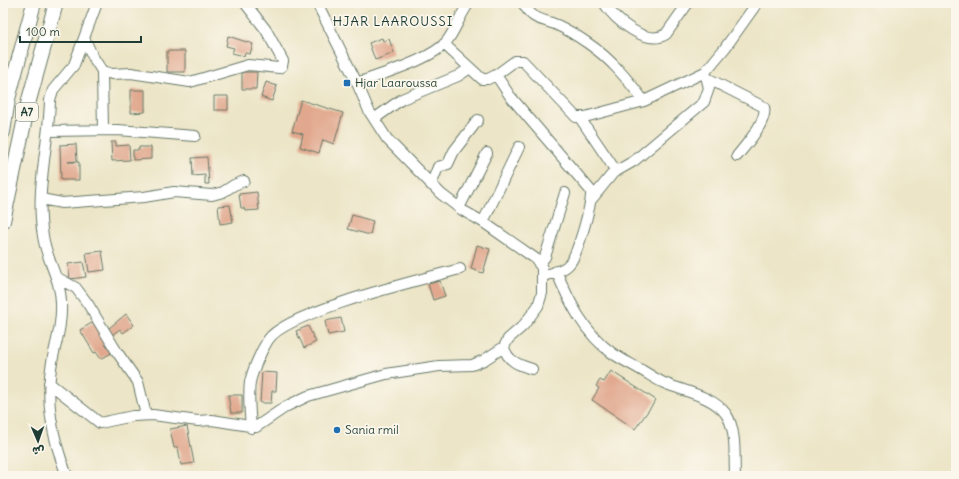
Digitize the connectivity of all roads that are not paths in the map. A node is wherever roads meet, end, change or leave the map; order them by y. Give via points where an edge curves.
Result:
1 (34, 3) edge
2 (56, 3) edge
3 (97, 3) edge
4 (245, 3) edge
5 (317, 3) edge
6 (468, 3) edge
7 (523, 3) edge
8 (604, 3) edge
9 (688, 3) edge
10 (757, 3) edge
11 (84, 40) junction
12 (444, 44) junction
13 (470, 68) junction
14 (102, 71) junction
15 (496, 75) junction
16 (706, 75) junction
17 (357, 83) junction
18 (644, 101) junction
19 (580, 118) junction
20 (374, 119) junction
21 (478, 120) dead end
22 (103, 130) junction
23 (48, 131) junction
24 (3, 132) edge
25 (195, 136) dead end
26 (519, 147) dead end
27 (487, 153) dead end
28 (737, 156) dead end
29 (616, 171) junction
30 (244, 181) dead end
31 (431, 185) junction
32 (565, 193) dead end
33 (41, 199) junction
34 (591, 200) junction
35 (459, 208) junction
36 (3, 221) edge
37 (482, 222) junction
38 (539, 264) junction
39 (460, 269) dead end
40 (556, 271) junction
41 (542, 276) junction
42 (56, 277) junction
43 (504, 347) junction
44 (532, 369) dead end
45 (49, 382) junction
46 (146, 416) junction
47 (251, 428) junction
48 (68, 476) edge
49 (735, 476) edge

1 - 24 highway, A7 via 8,99
2 - 36 highway, A7 via 29,100
3 - 11 street
4 - 14 street via 266,30 282,61 279,68 248,65 190,82
5 - 17 street
6 - 12 street
7 - 18 street via 536,19 557,25 590,44 626,78
8 - 9 street via 616,18 647,38 662,37 666,34
10 - 16 street
11 - 14 street
11 - 23 street via 74,65 53,90
12 - 13 street
12 - 17 street via 430,54
13 - 15 street via 483,80
13 - 20 street via 458,76 402,99
14 - 22 street
15 - 19 street via 515,61 523,61 573,115
15 - 34 street via 529,120 590,187
16 - 18 street
16 - 28 street via 764,107 765,112 753,138
16 - 29 street via 710,88 704,102 634,161
17 - 20 street
18 - 19 street
19 - 29 street
20 - 31 street via 387,139
21 - 31 street via 454,151 448,164 438,167
22 - 23 street
22 - 25 street
23 - 33 street
26 - 37 street
27 - 35 street
29 - 34 street
30 - 33 street via 212,195 174,192 144,197 62,203
31 - 35 street
32 - 38 street via 546,257
33 - 42 street via 42,235
34 - 40 street via 576,253 570,263
35 - 37 street
37 - 38 street via 536,259
38 - 41 street
39 - 47 street via 339,304 277,330 268,339 250,381
40 - 41 street
40 - 49 street via 579,318 610,352 662,382 712,402 722,409 729,420 734,440
41 - 43 street via 542,293 538,306 523,326 508,339
42 - 45 street via 62,302 61,326
42 - 46 street via 76,288 88,304 138,382
43 - 44 street via 509,358 519,365
43 - 47 street via 477,364 439,366 386,374 308,396 287,406 260,426
45 - 46 street via 100,423
45 - 48 street via 53,436
46 - 47 street via 212,420

